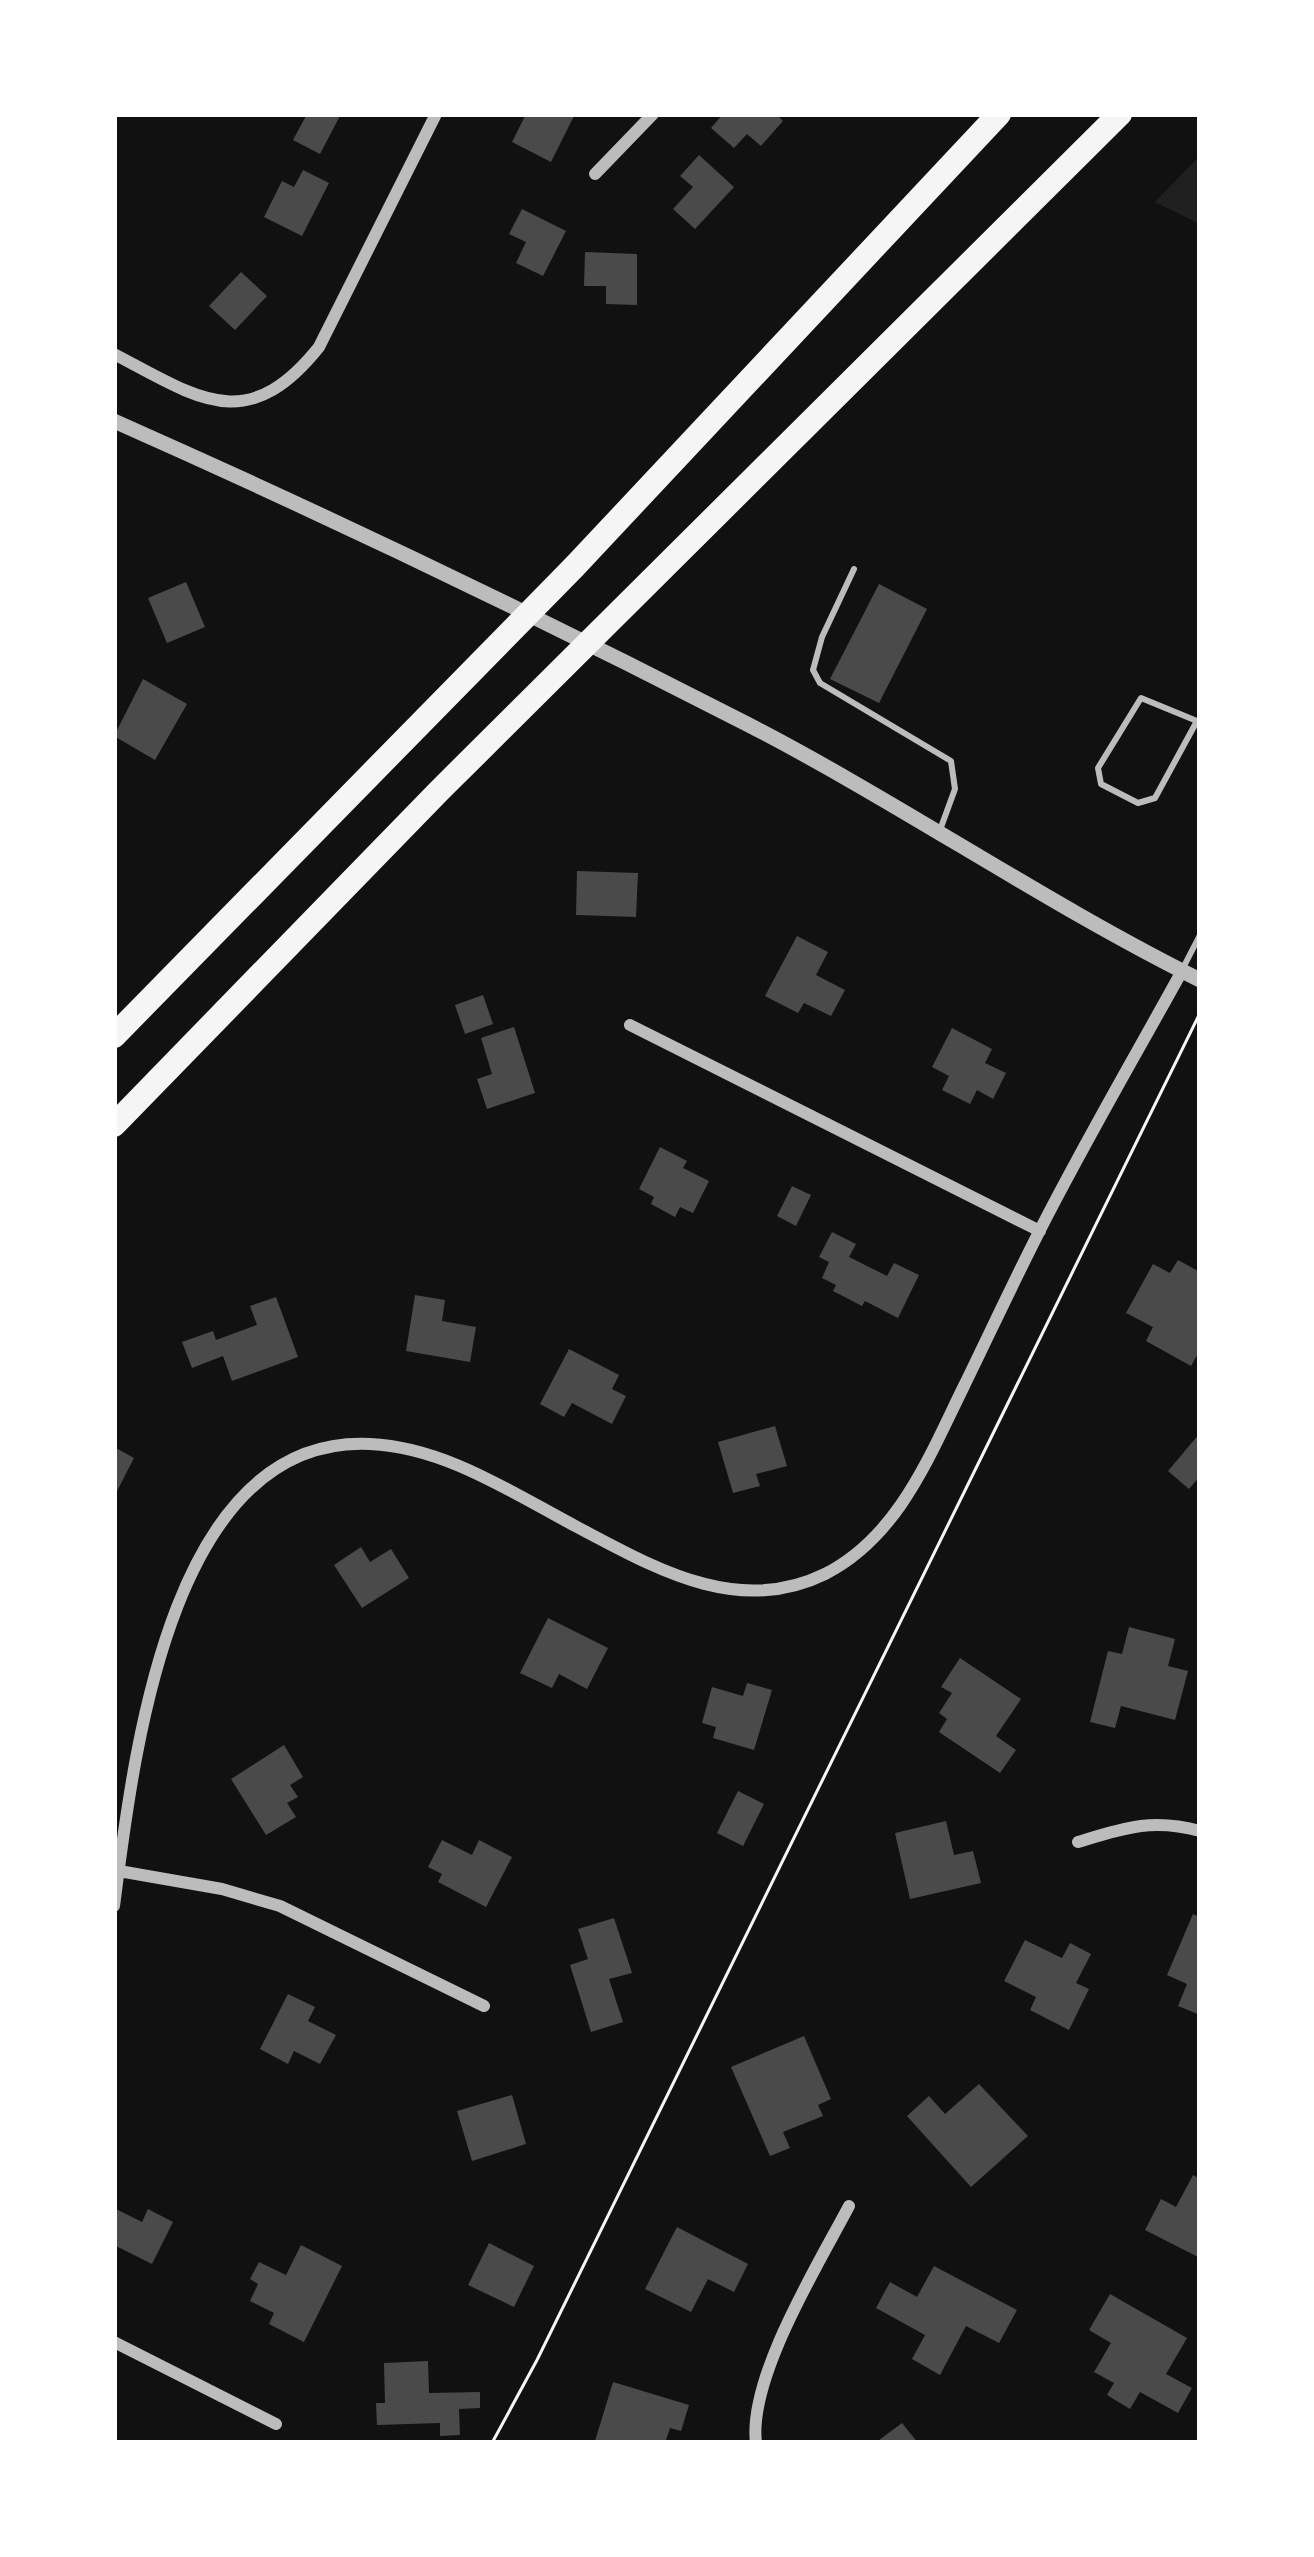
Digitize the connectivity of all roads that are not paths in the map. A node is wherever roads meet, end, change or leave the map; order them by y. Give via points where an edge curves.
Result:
1 (436, 114) edge
2 (653, 114) edge
3 (999, 114) edge
4 (1120, 114) edge
5 (595, 174) dead end
6 (114, 354) edge
7 (114, 421) edge
8 (854, 569) dead end
9 (1199, 722) edge
10 (938, 834) junction
11 (1200, 935) edge
12 (1182, 971) junction
13 (1200, 980) edge
14 (630, 1025) dead end
15 (114, 1036) edge
16 (114, 1125) edge
17 (1040, 1231) junction
18 (1200, 1831) edge
19 (1078, 1842) dead end
20 (119, 1870) junction
21 (114, 1906) edge
22 (484, 2006) dead end
23 (849, 2206) dead end
24 (114, 2342) edge
25 (276, 2424) dead end
26 (756, 2443) edge

1 - 6 street via 319,346 296,375 274,390 214,403
2 - 5 street
3 - 15 highway via 591,549
4 - 16 highway
7 - 10 street via 429,565 764,733
8 - 10 lane via 813,670 820,683 951,761 955,789
9 - 9 lane via 1141,698 1099,768 1101,784 1138,802 1155,798
10 - 12 street
11 - 12 lane
12 - 13 street
12 - 17 street
14 - 17 street
17 - 20 street via 919,1477 865,1547 824,1575 774,1589 717,1589 670,1576 432,1454 323,1446 278,1465 233,1503 183,1600 134,1761
18 - 19 street via 1137,1823
20 - 21 street
20 - 22 street via 280,1906
23 - 26 street via 764,2378
24 - 25 street

